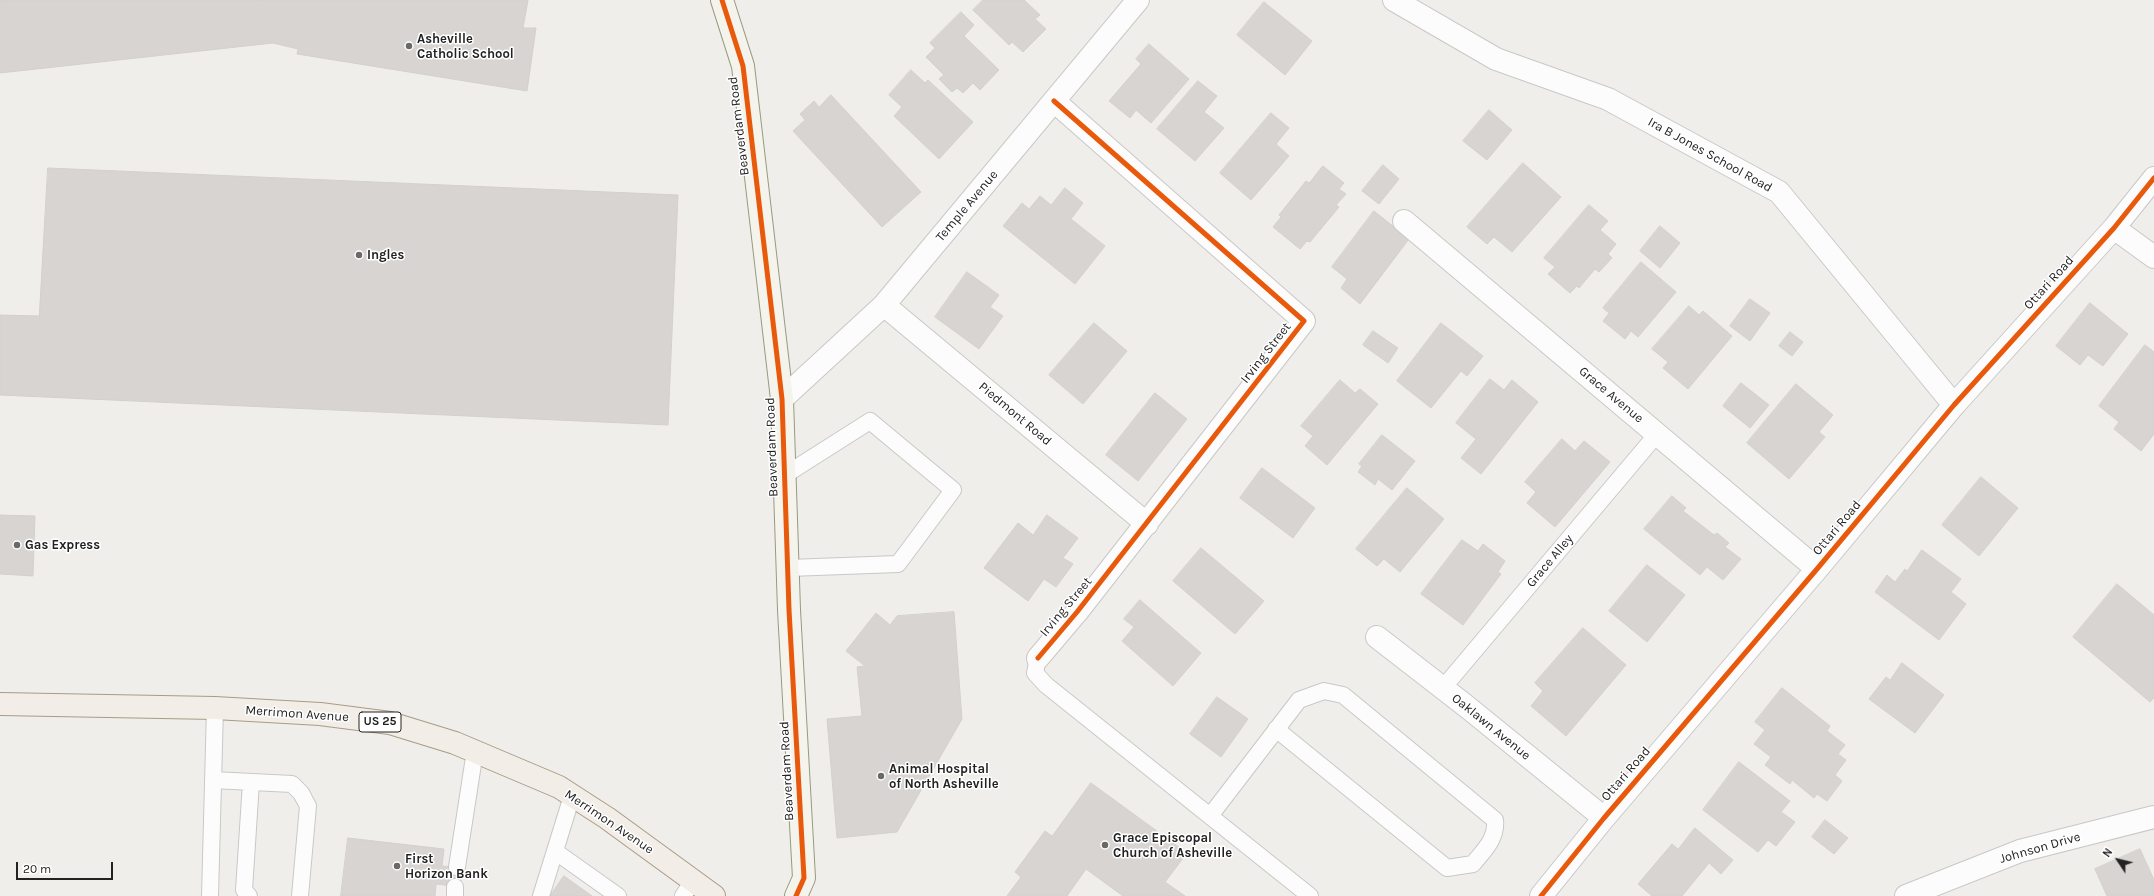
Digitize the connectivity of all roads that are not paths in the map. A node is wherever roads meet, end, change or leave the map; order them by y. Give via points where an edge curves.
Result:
1 (722, 0) edge
2 (1138, 0) edge
3 (1394, 0) edge
4 (1054, 101) junction
5 (2154, 178) edge
6 (1404, 221) dead end
7 (2114, 228) junction
8 (2154, 258) edge
9 (884, 305) junction
10 (782, 398) junction
11 (1954, 405) junction
12 (1657, 434) junction
13 (785, 475) junction
14 (1147, 524) junction
15 (789, 568) junction
16 (1817, 569) junction
17 (1377, 637) dead end
18 (1038, 658) joint
19 (1443, 688) junction
20 (0, 704) edge
21 (215, 708) junction
22 (1276, 729) junction
23 (475, 751) junction
24 (213, 780) junction
25 (251, 782) junction
26 (572, 796) junction
27 (1210, 816) junction
28 (2154, 817) edge
29 (1604, 818) junction
30 (556, 852) junction
31 (457, 867) dead end
32 (688, 888) edge
33 (544, 894) edge
34 (210, 896) edge
35 (249, 896) edge
36 (300, 896) edge
37 (618, 896) edge
38 (714, 896) edge
39 (796, 896) edge
40 (1310, 896) edge
41 (1540, 896) edge
42 (1906, 896) edge

1 - 10 street, Beaverdam Road via 743,66
2 - 4 street, Temple Avenue
3 - 11 street, Ira B Jones School Road via 1496,59 1608,99 1779,192
4 - 9 street, Temple Avenue
4 - 14 street, Irving Street via 1304,321
5 - 7 street, Ottari Road
6 - 12 street, Grace Avenue
7 - 8 street
7 - 11 street, Ottari Road
9 - 10 street, Temple Avenue
9 - 14 street, Piedmont Road
10 - 13 street, Beaverdam Road
11 - 16 street, Ottari Road
12 - 16 street, Grace Avenue
12 - 19 lane, Grace Alley
13 - 15 street, Beaverdam Road
13 - 15 lane via 870,421 953,490 898,564
14 - 18 street, Irving Street
15 - 39 street, Beaverdam Road via 804,878
16 - 29 street, Ottari Road
17 - 19 street, Oaklawn Avenue
18 - 27 lane via 1035,673 1040,680
19 - 29 street, Oaklawn Avenue
20 - 21 main road, Merrimon Avenue / US 25
21 - 23 main road, Merrimon Avenue / US 25 via 320,714 390,723
21 - 24 lane
22 - 22 lane via 1299,700 1324,691 1343,696 1495,820 1496,830 1492,841 1473,864 1447,868
22 - 27 lane
23 - 26 main road, Merrimon Avenue / US 25 via 559,787
23 - 31 lane
24 - 25 lane
24 - 34 lane
25 - 35 lane via 244,890
25 - 36 lane via 292,784 308,806
26 - 30 lane
26 - 32 main road, Merrimon Avenue / US 25 via 607,818
27 - 40 lane
28 - 42 street, Johnson Drive via 2020,850
29 - 41 street, Ottari Road
30 - 33 lane
30 - 37 lane
32 - 38 main road, Merrimon Avenue / US 25

